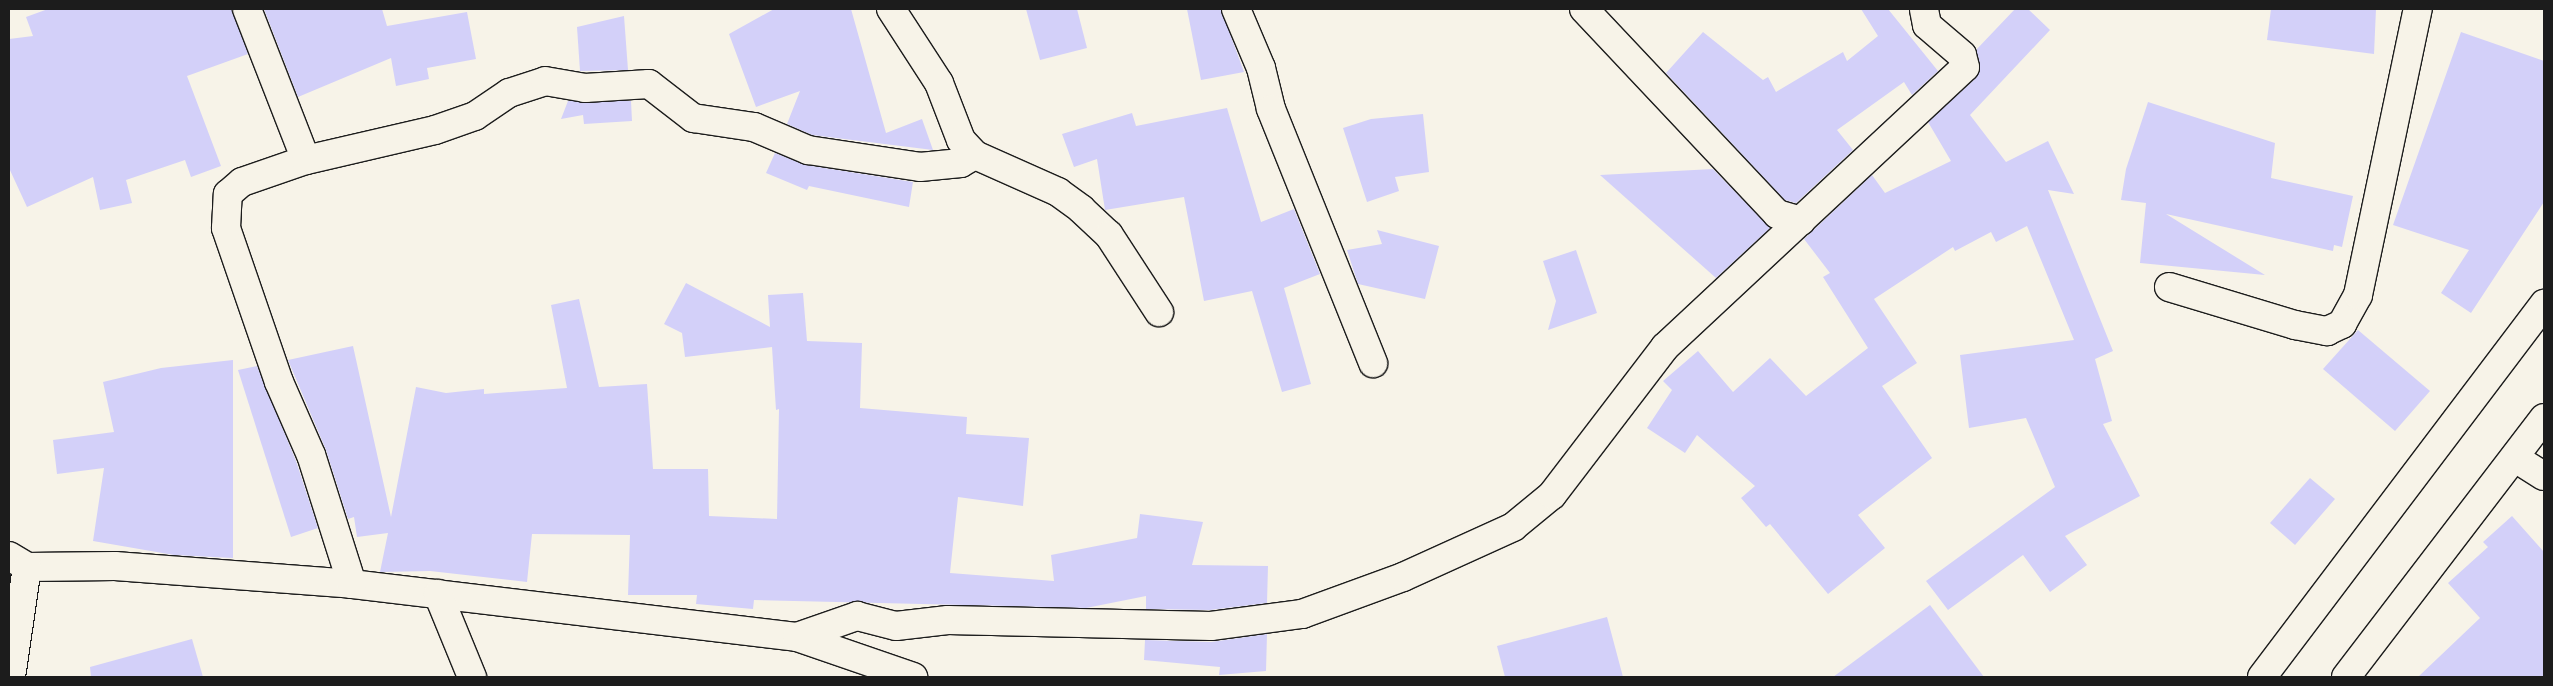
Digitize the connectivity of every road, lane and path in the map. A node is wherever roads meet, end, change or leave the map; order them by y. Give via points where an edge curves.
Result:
1 (247, 9) edge
2 (894, 9) edge
3 (1236, 9) edge
4 (1584, 9) edge
5 (1924, 9) edge
6 (2418, 9) edge
7 (975, 154) junction
8 (306, 160) junction
9 (1801, 221) junction
10 (2169, 287) dead end
11 (2544, 304) edge
12 (1159, 312) dead end
13 (1373, 363) dead end
14 (2544, 418) edge
15 (2515, 458) junction
16 (2544, 476) edge
17 (18, 562) edge
18 (352, 584) junction
19 (438, 594) junction
20 (798, 637) junction
21 (11, 677) edge
22 (472, 677) edge
23 (913, 677) edge
24 (2262, 677) edge
25 (2346, 677) edge

1 - 8 street
2 - 7 street via 939,83 961,140
3 - 13 street via 1261,68 1271,109
4 - 9 street via 1777,214
5 - 9 street via 1927,25 1962,55 1965,68
6 - 10 street via 2358,295 2342,324 2327,331 2295,325
7 - 8 street via 962,163 920,167 808,150 754,127 693,118 649,84 585,88 544,81 509,93 475,116 435,130
7 - 12 street via 1058,192 1081,209 1109,235
8 - 18 street via 242,182 228,194 225,222 276,374 311,455
9 - 20 street via 1665,347 1552,495 1513,527 1403,577 1302,614 1211,626 948,620 896,626 857,616
11 - 24 street
14 - 15 street
15 - 16 street
15 - 25 street
17 - 18 street
17 - 21 street
18 - 19 street
19 - 20 street
19 - 22 street
20 - 23 street

